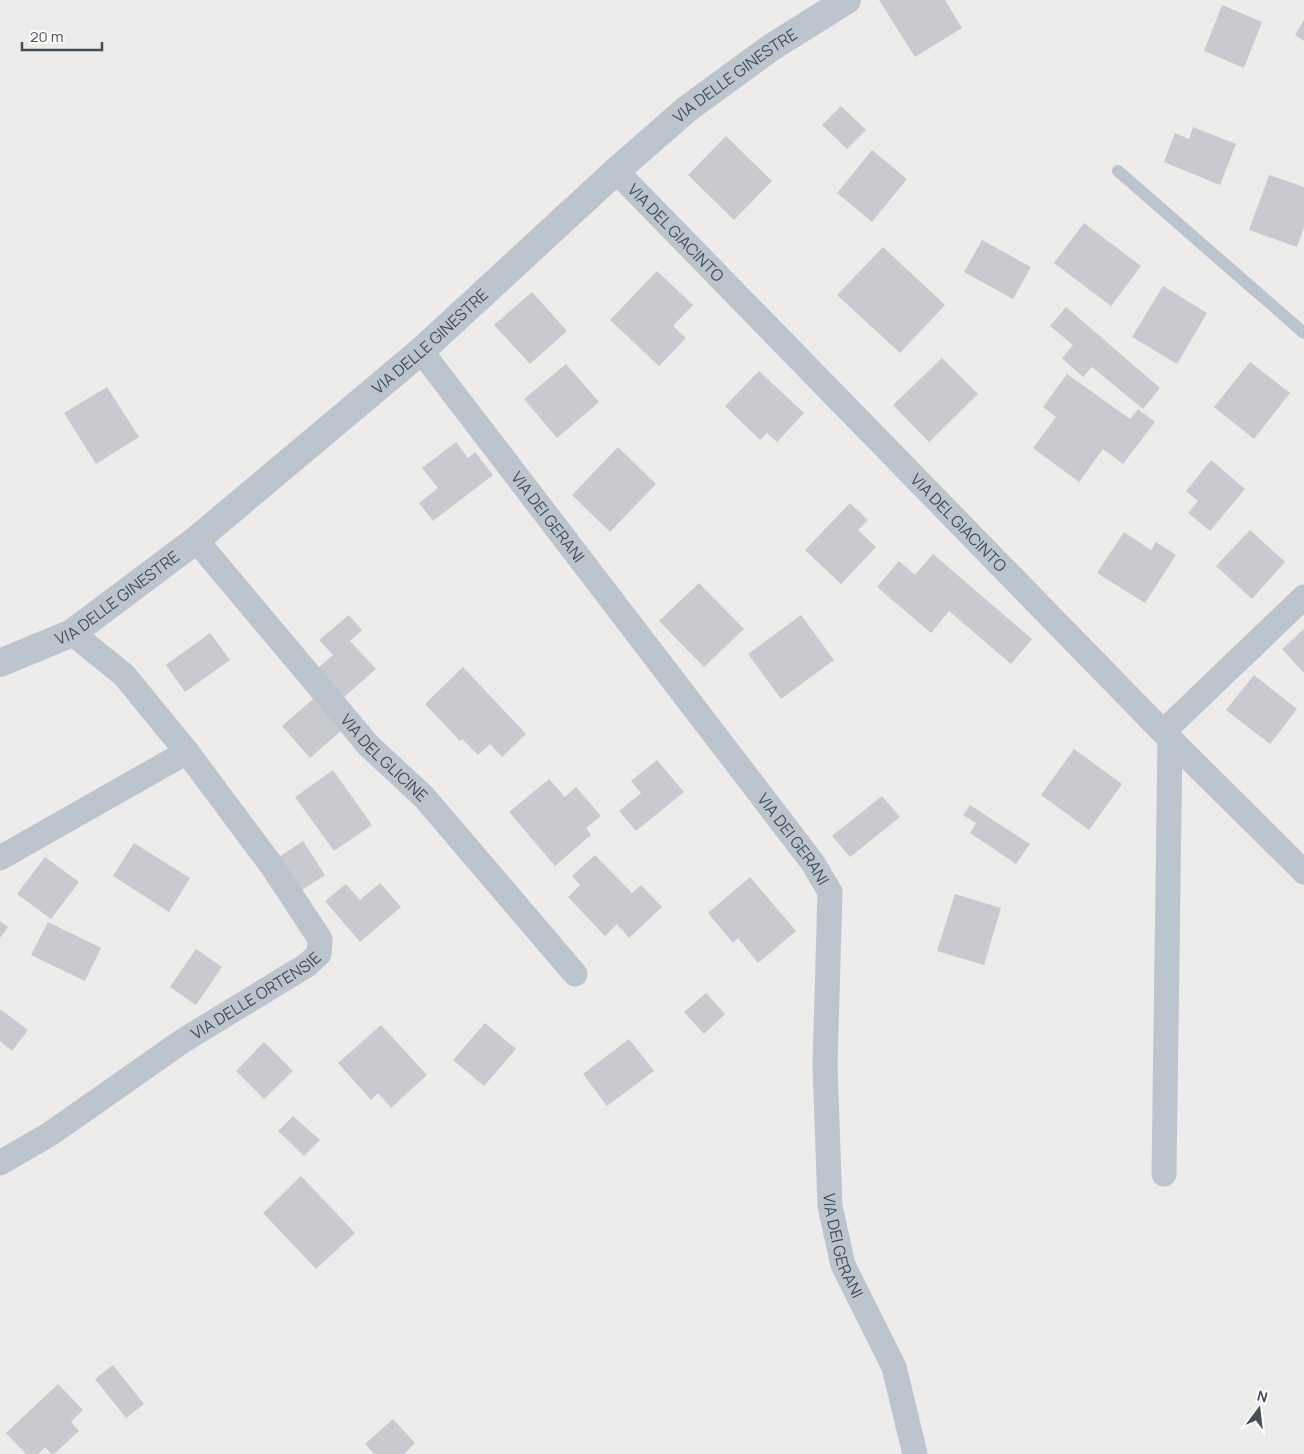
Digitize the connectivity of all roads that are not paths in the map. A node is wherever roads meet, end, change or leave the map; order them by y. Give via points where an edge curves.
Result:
1 (847, 0) edge
2 (616, 171) junction
3 (1118, 171) dead end
4 (1304, 333) edge
5 (421, 351) junction
6 (196, 540) junction
7 (1304, 597) edge
8 (72, 633) junction
9 (0, 663) edge
10 (1167, 736) junction
11 (187, 752) junction
12 (0, 858) edge
13 (1304, 872) edge
14 (574, 974) dead end
15 (0, 1163) edge
16 (1164, 1174) dead end
17 (915, 1454) edge

1 - 2 street, VIA DELLE GINESTRE via 768,49 687,109
2 - 5 street, VIA DELLE GINESTRE
2 - 10 street, VIA DEL GIACINTO
3 - 4 lane
5 - 6 street, VIA DELLE GINESTRE
5 - 17 street, VIA DEI GERANI via 813,864 830,892 825,1065 830,1206 843,1265 894,1367
6 - 8 street, VIA DELLE GINESTRE
6 - 14 street, VIA DEL GLICINE via 368,746 424,797
7 - 10 street
8 - 9 street, VIA DELLE GINESTRE
8 - 11 street, VIA DELLE ORTENSIE via 124,675
10 - 13 street, VIA DEL GIACINTO
10 - 16 street
11 - 12 street
11 - 15 street, VIA DELLE ORTENSIE via 294,898 320,939 319,954 307,965 184,1040 50,1134

